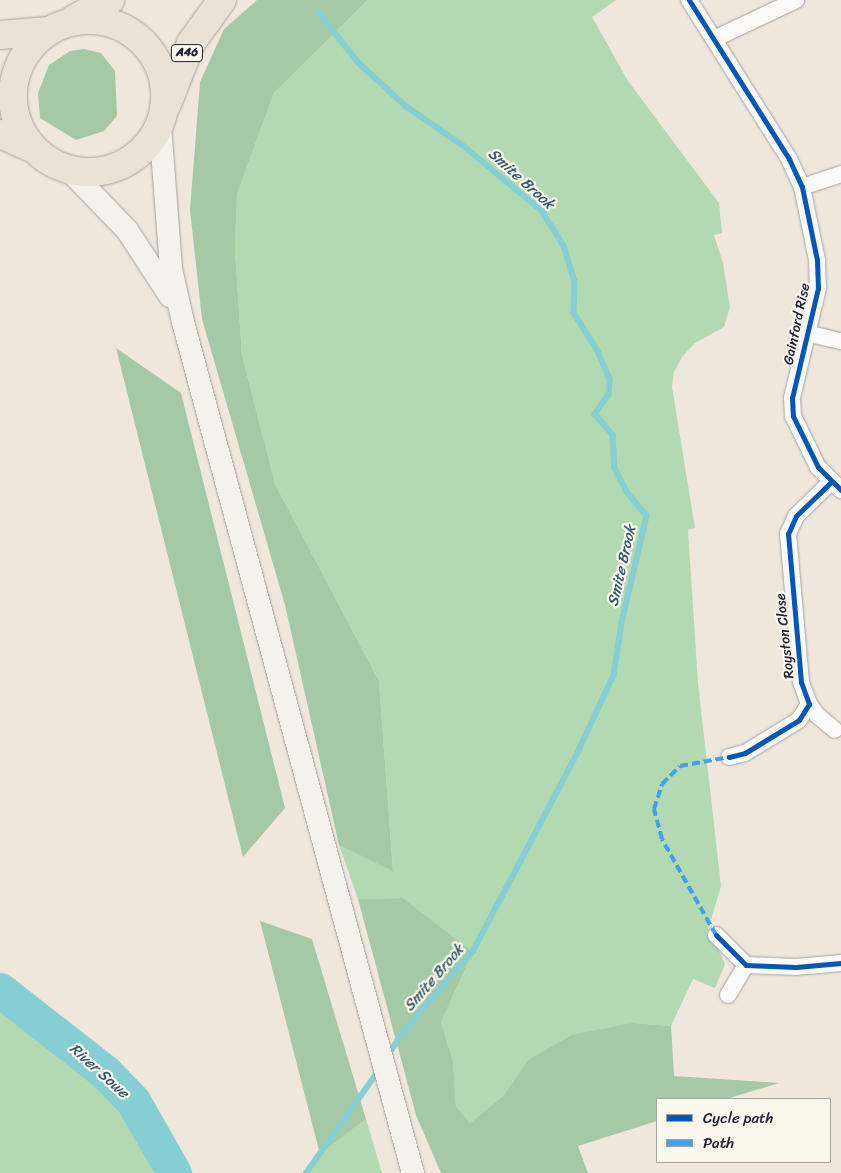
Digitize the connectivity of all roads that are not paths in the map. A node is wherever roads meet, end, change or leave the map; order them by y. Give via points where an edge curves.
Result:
1 (110, 0) edge
2 (222, 0) edge
3 (689, 0) edge
4 (796, 0) edge
5 (57, 27) junction
6 (0, 35) edge
7 (714, 38) junction
8 (162, 119) junction
9 (0, 134) edge
10 (34, 149) junction
11 (69, 170) junction
12 (841, 174) edge
13 (802, 187) junction
14 (183, 322) junction
15 (810, 334) junction
16 (841, 341) edge
17 (836, 486) edge
18 (809, 704) junction
19 (835, 730) dead end
20 (728, 757) dead end
21 (716, 935) dead end
22 (841, 963) edge
23 (746, 965) junction
24 (728, 995) dead end
25 (414, 1173) edge

1 - 5 highway
2 - 8 highway, A46 via 191,43
3 - 7 street, Gainford Rise
4 - 7 street
5 - 6 highway
5 - 8 highway via 104,21 126,29 141,40 161,71 166,96
5 - 10 highway via 21,62 13,94 16,118
7 - 13 street, Gainford Rise via 789,159
8 - 11 highway via 148,146 122,166 96,172
8 - 14 main road via 171,269
9 - 10 highway
10 - 11 highway via 50,162
11 - 14 main road via 133,238 151,262
12 - 13 street
13 - 15 street, Gainford Rise via 817,260 818,288
14 - 25 main road
15 - 16 street, Gainford Rise
15 - 17 street, Gainford Rise via 792,398 793,416 818,468
17 - 18 street, Royston Close via 796,516 788,534 801,682
18 - 19 street, Royston Close
18 - 20 street via 798,720 745,752
21 - 23 street
22 - 23 street via 796,967
23 - 24 street

